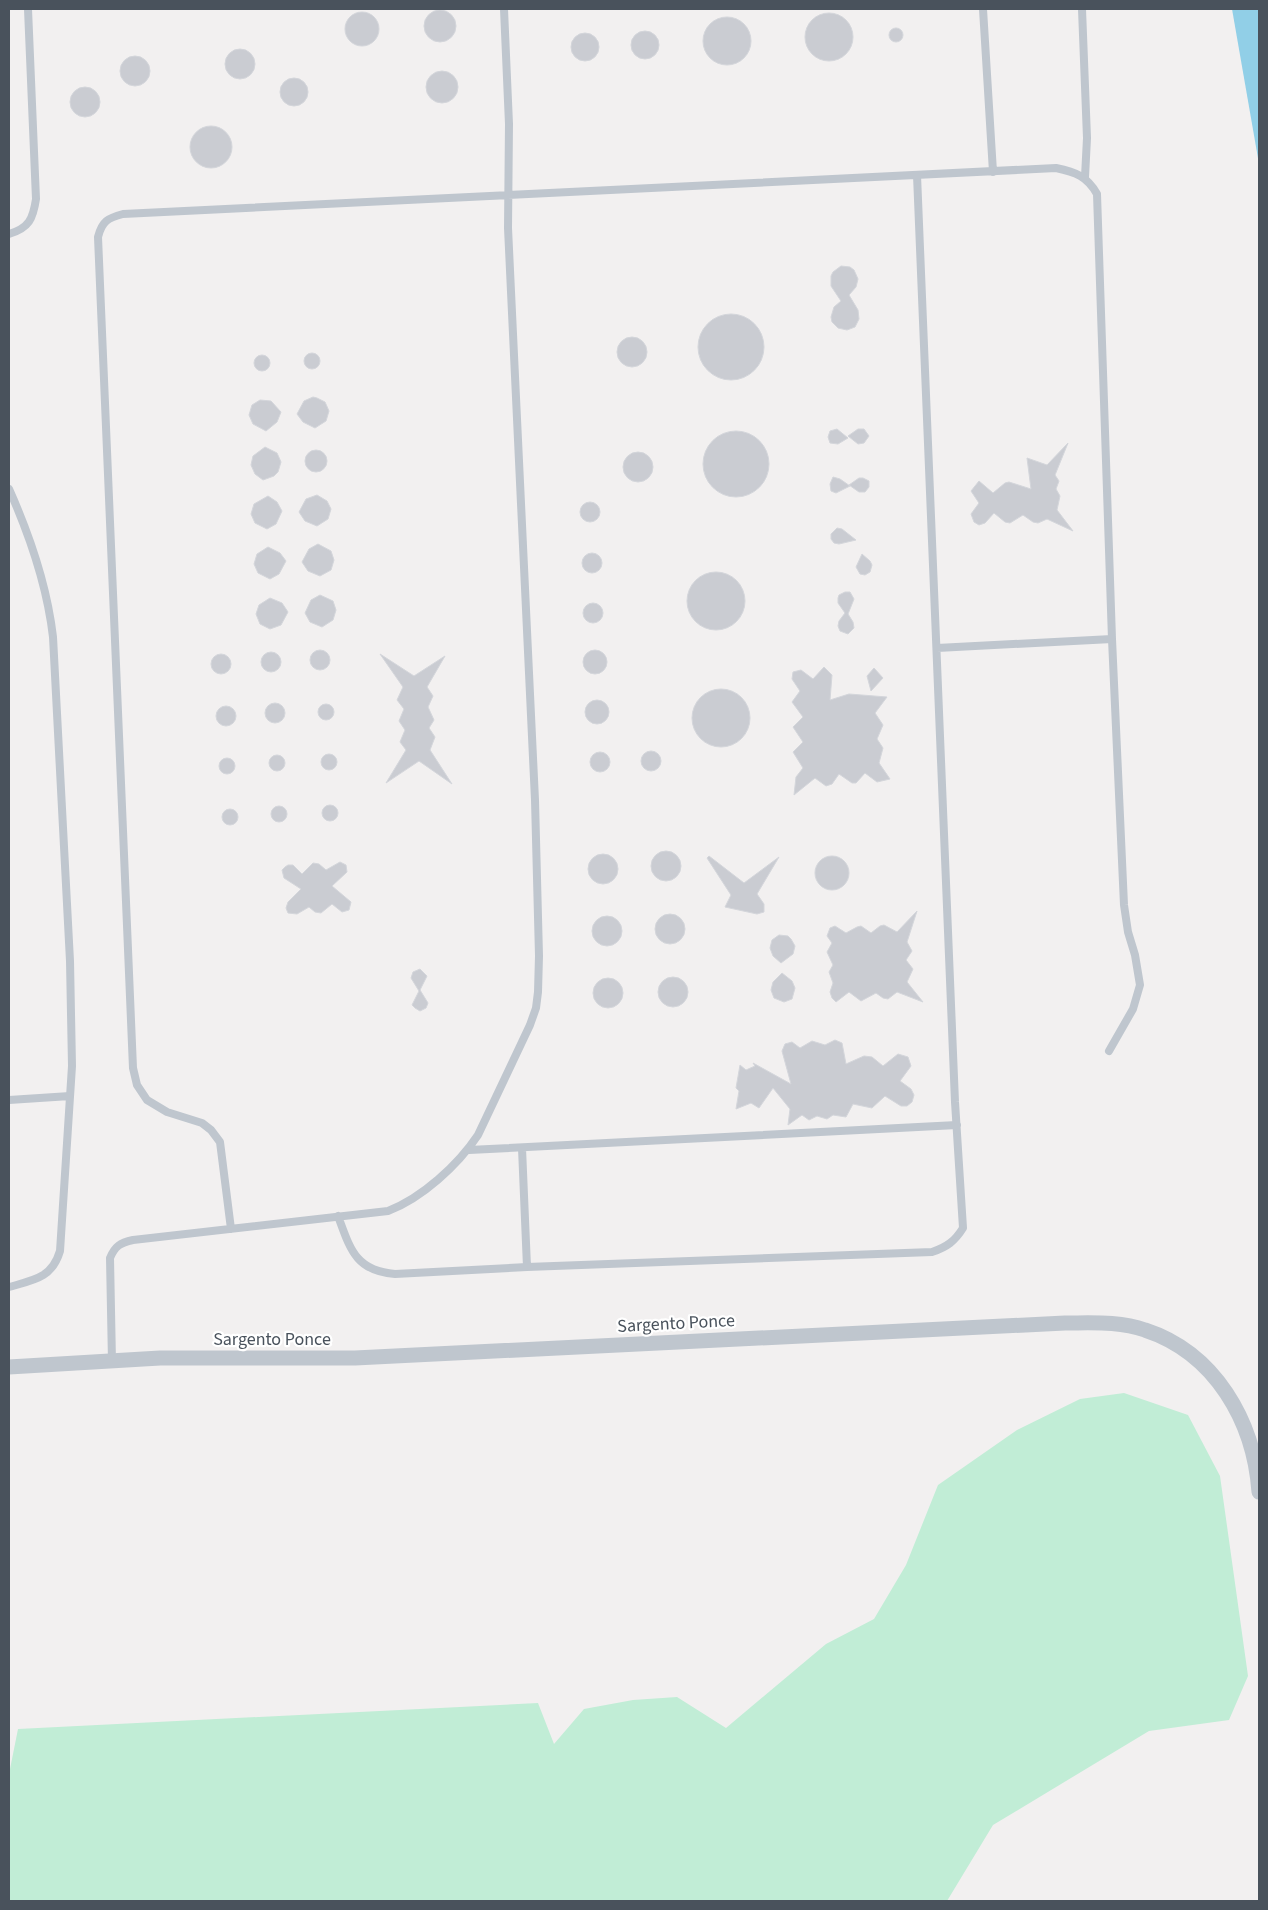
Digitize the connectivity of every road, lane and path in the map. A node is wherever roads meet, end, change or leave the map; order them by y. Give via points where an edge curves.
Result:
1 (28, 9) edge
2 (504, 9) edge
3 (983, 9) edge
4 (1082, 9) edge
5 (993, 172) junction
6 (917, 175) junction
7 (1085, 177) junction
8 (508, 195) junction
9 (9, 234) edge
10 (9, 489) edge
11 (1112, 638) junction
12 (936, 648) junction
13 (1109, 1051) dead end
14 (70, 1096) junction
15 (9, 1100) edge
16 (957, 1125) junction
17 (522, 1148) junction
18 (469, 1150) junction
19 (338, 1216) junction
20 (231, 1229) junction
21 (527, 1267) junction
22 (9, 1287) edge
23 (112, 1362) junction
24 (9, 1367) edge
25 (1259, 1485) edge

1 - 9 lane via 36,199 34,216 24,228
2 - 8 lane via 509,124
3 - 5 lane
4 - 7 lane via 1087,138
5 - 6 lane
5 - 7 lane via 1056,168
6 - 8 lane
6 - 12 lane
7 - 11 lane via 1097,194
8 - 18 lane via 534,800 538,992 530,1025
8 - 20 lane via 123,214 110,217 100,228 98,247 133,1068 137,1085 147,1100 166,1112 202,1123 220,1142
10 - 14 lane via 36,559 53,637 70,961
11 - 12 lane
11 - 13 lane via 1124,905 1140,985 1133,1009
12 - 16 lane
14 - 15 lane
14 - 22 lane via 60,1251 56,1264 37,1280
16 - 17 lane
16 - 21 lane via 963,1228 945,1248 932,1252
17 - 18 lane
17 - 21 lane
18 - 19 lane via 420,1194 402,1205 388,1211
19 - 20 lane
19 - 21 lane via 357,1259 381,1273
20 - 23 lane via 120,1242 110,1258
23 - 24 street, Sargento Ponce
23 - 25 street, Sargento Ponce via 160,1358 355,1358 1115,1323 1170,1339 1214,1374 1245,1427

